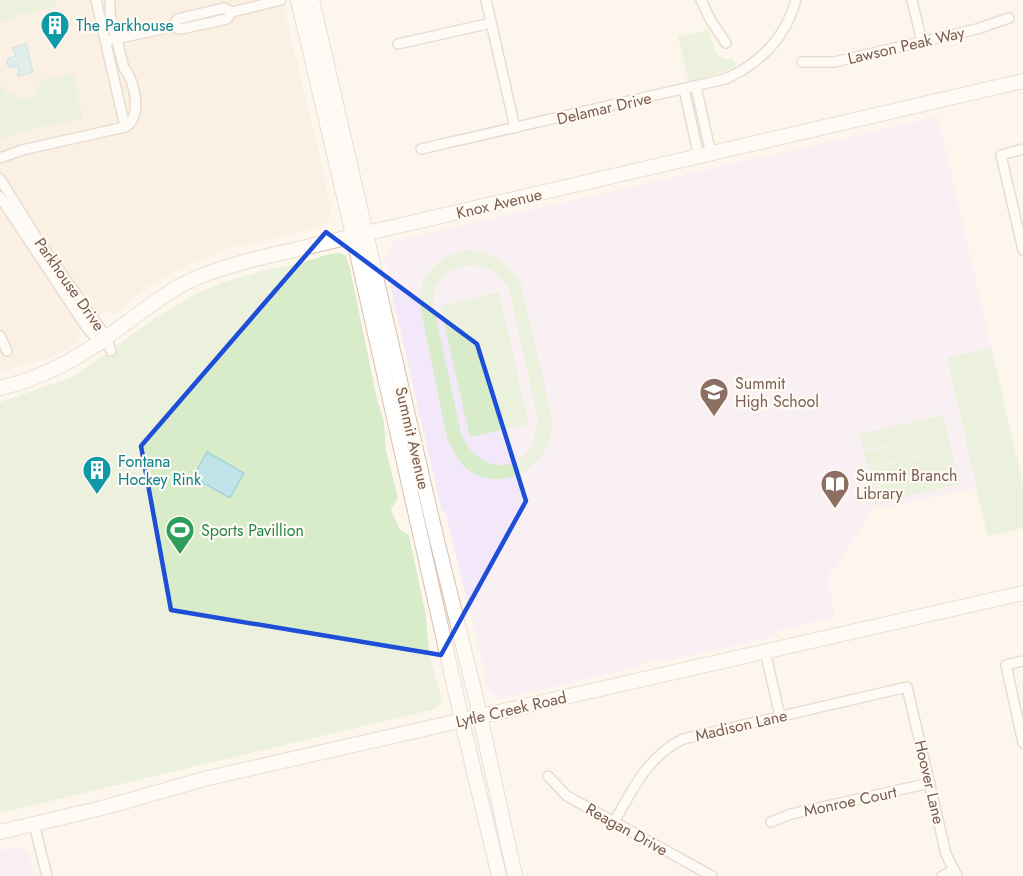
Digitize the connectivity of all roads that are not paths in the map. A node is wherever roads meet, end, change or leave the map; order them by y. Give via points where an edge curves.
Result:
1 (96, 0) edge
2 (110, 0) edge
3 (281, 0) edge
4 (298, 0) edge
5 (312, 0) edge
6 (486, 0) edge
7 (701, 0) edge
8 (796, 0) edge
9 (912, 0) edge
10 (1009, 18) dead end
11 (491, 23) junction
12 (116, 38) junction
13 (106, 41) junction
14 (922, 42) junction
15 (726, 43) dead end
16 (398, 44) dead end
17 (802, 62) dead end
18 (1023, 81) edge
19 (696, 87) junction
20 (684, 89) junction
21 (125, 127) junction
22 (515, 128) junction
23 (421, 149) dead end
24 (1023, 149) edge
25 (705, 156) junction
26 (0, 158) edge
27 (0, 179) edge
28 (0, 197) edge
29 (360, 235) junction
30 (1023, 250) edge
31 (0, 336) edge
32 (102, 341) junction
33 (7, 351) dead end
34 (0, 388) edge
35 (1023, 593) edge
36 (765, 651) junction
37 (1023, 661) edge
38 (907, 687) joint
39 (480, 716) junction
40 (780, 716) junction
41 (463, 720) junction
42 (1023, 743) edge
43 (548, 776) dead end
44 (930, 783) junction
45 (614, 822) junction
46 (771, 822) dead end
47 (34, 824) junction
48 (0, 832) edge
49 (956, 873) edge
50 (47, 876) edge
51 (499, 876) edge
52 (515, 876) edge
53 (712, 876) edge
54 (942, 876) edge

1 - 13 street
2 - 12 street
3 - 12 street via 232,12 227,19
4 - 29 street, Summit Avenue
5 - 29 street, Summit Avenue
6 - 11 street
7 - 15 street
8 - 19 street, Delamar Drive via 776,42 755,63 741,72
9 - 14 street
10 - 14 street, Lawson Peak Way
11 - 16 street
11 - 22 street
12 - 13 street
12 - 21 street via 135,103 133,120
13 - 21 street
14 - 17 street, Lawson Peak Way via 834,62
18 - 25 street, Knox Avenue
19 - 20 street, Delamar Drive
19 - 25 street
20 - 22 street, Delamar Drive
20 - 25 street
21 - 26 street
22 - 23 street, Delamar Drive
24 - 30 street via 1001,154
25 - 29 street, Knox Avenue
27 - 32 street, Parkhouse Drive
28 - 32 street, Parkhouse Drive
29 - 32 street, Knox Avenue via 206,274 155,301
29 - 39 street, Summit Avenue
29 - 41 street, Summit Avenue
31 - 33 street
32 - 34 street, Knox Avenue via 51,371
35 - 36 street, Lytle Creek Road
36 - 39 street, Lytle Creek Road
36 - 40 street
37 - 42 street via 1006,665
38 - 40 street, Madison Lane
38 - 44 street, Hoover Lane
39 - 41 street, Lytle Creek Road
39 - 52 street, Summit Avenue
40 - 45 street, Madison Lane via 698,734 672,745 642,773
41 - 47 street, Lytle Creek Road via 208,778
41 - 51 street, Summit Avenue
43 - 45 street, Reagan Drive via 567,796
44 - 46 street, Monroe Court via 791,814
44 - 49 street, Hoover Lane via 946,854
45 - 53 street, Reagan Drive
47 - 48 street, Lytle Creek Road
47 - 50 street
49 - 54 street

